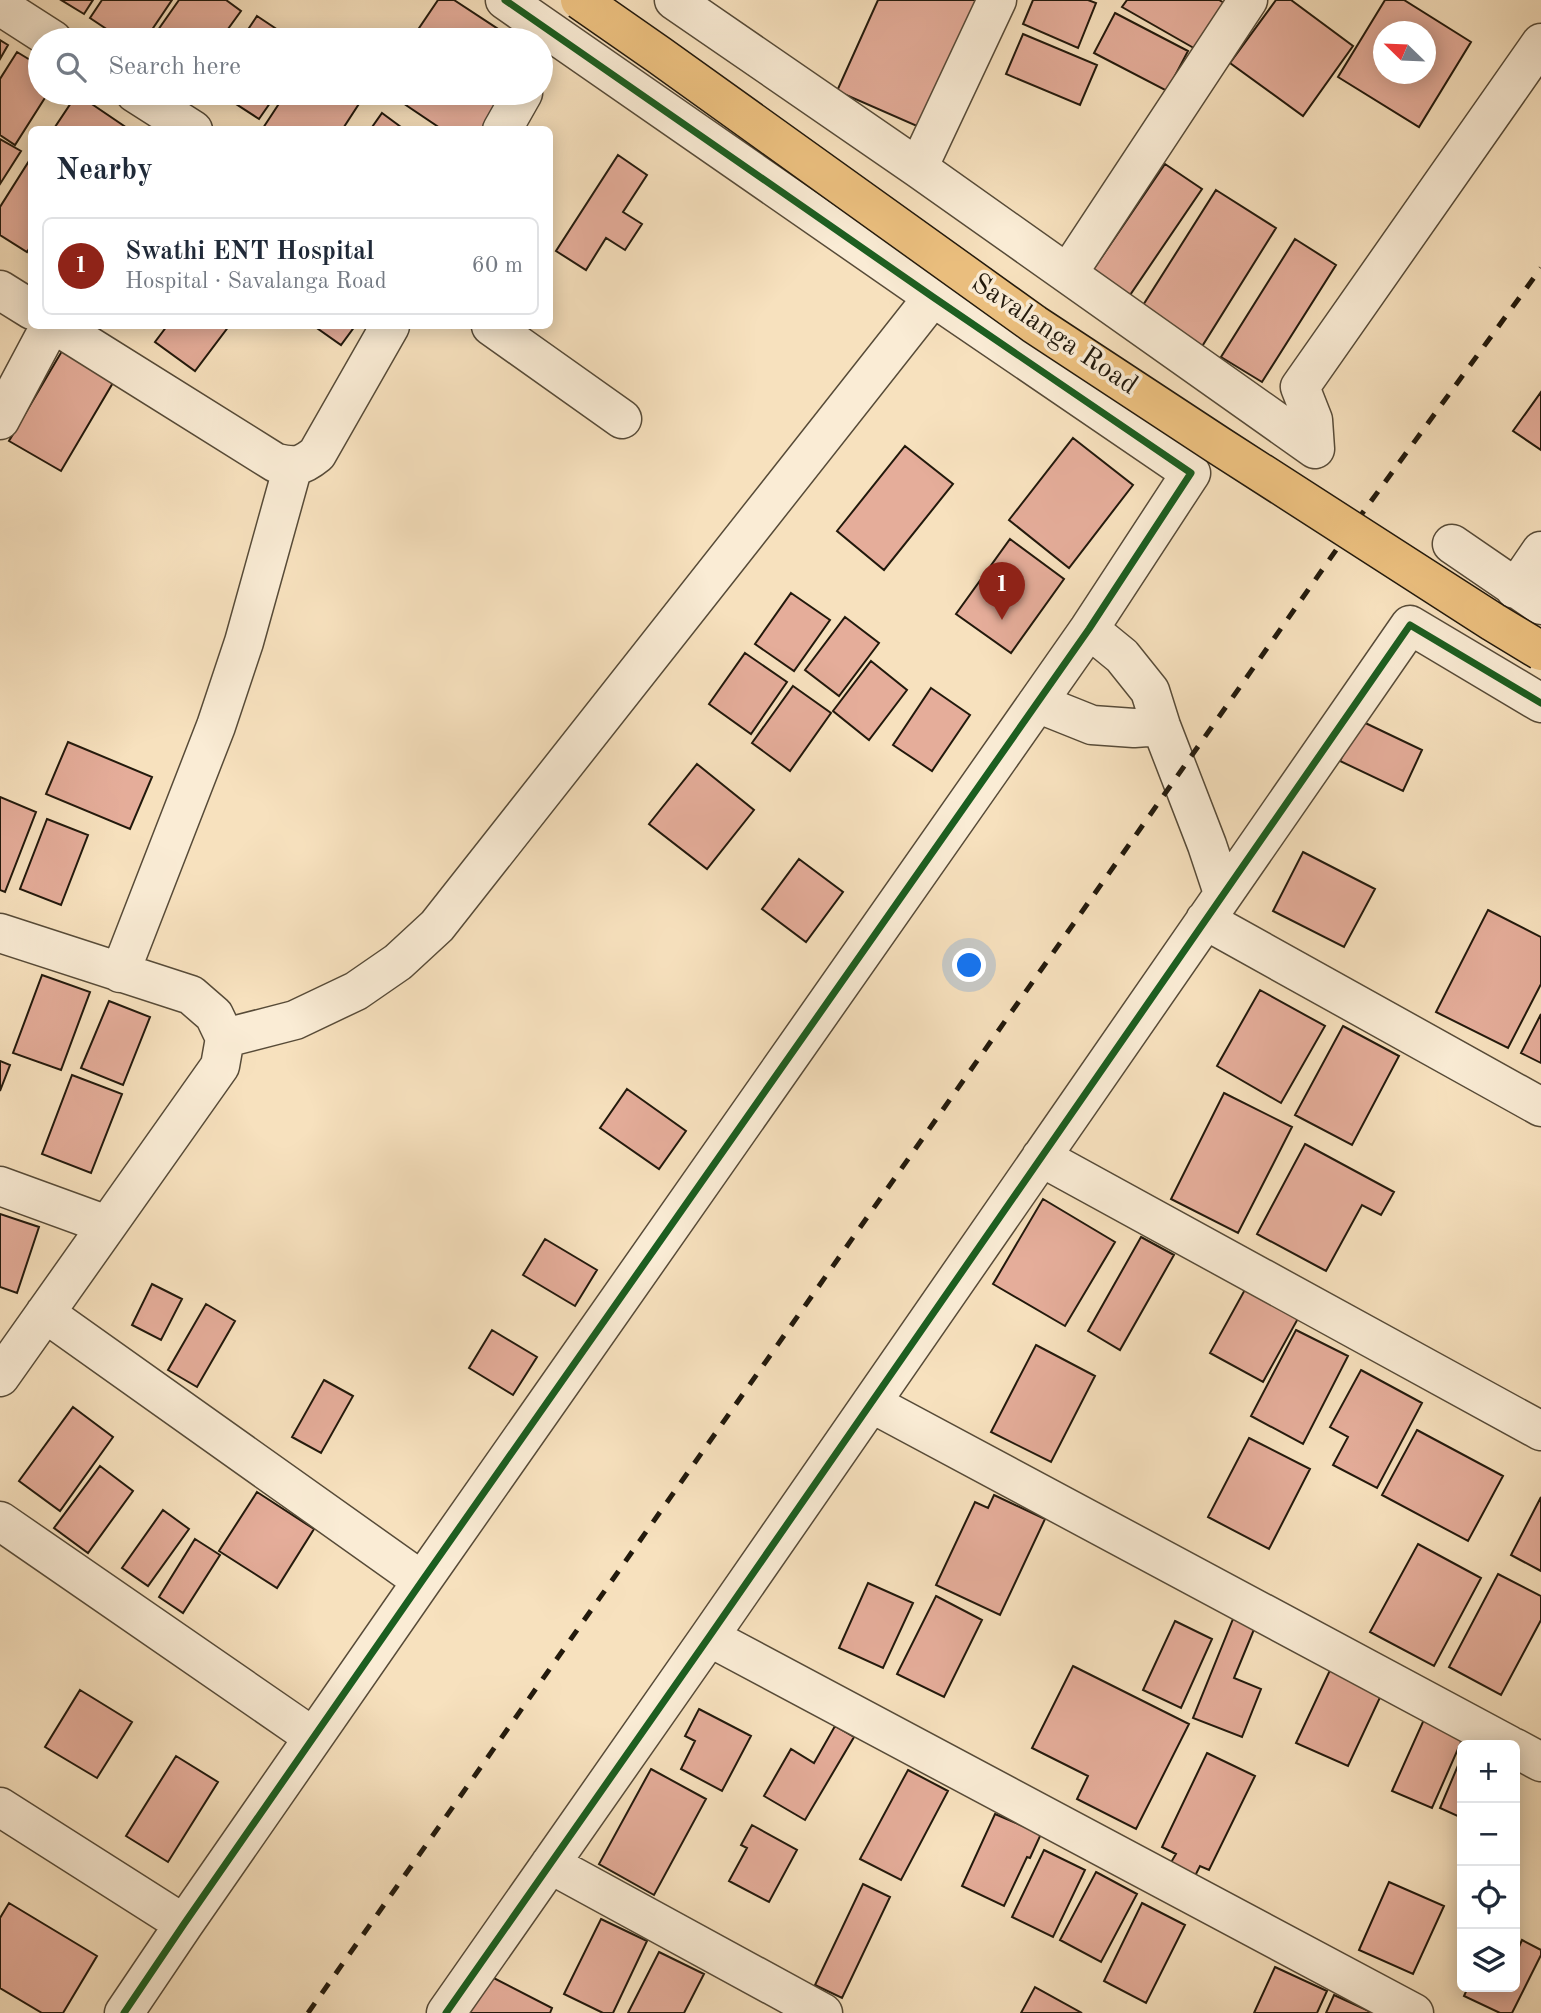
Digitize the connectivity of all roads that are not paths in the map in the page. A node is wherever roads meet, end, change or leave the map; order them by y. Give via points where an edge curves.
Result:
1 (505, 0) edge
2 (580, 0) edge
3 (997, 0) edge
4 (1248, 0) edge
5 (680, 2) edge
6 (0, 6) edge
7 (34, 28) edge
8 (530, 28) edge
9 (1541, 43) edge
10 (553, 52) edge
11 (154, 105) edge
12 (516, 105) edge
13 (187, 126) edge
14 (504, 126) edge
15 (918, 168) junction
16 (1068, 273) junction
17 (0, 290) edge
18 (933, 297) junction
19 (28, 308) edge
20 (48, 329) edge
21 (62, 329) edge
22 (388, 329) edge
23 (495, 329) edge
24 (622, 419) dead end
25 (0, 420) edge
26 (293, 466) junction
27 (1452, 544) dead end
28 (1541, 551) edge
29 (1528, 597) edge
30 (1089, 629) junction
31 (1541, 651) edge
32 (1037, 703) junction
33 (1541, 703) edge
34 (1160, 726) junction
35 (1214, 906) junction
36 (0, 933) edge
37 (120, 973) junction
38 (225, 1038) junction
39 (1541, 1107) edge
40 (1041, 1157) junction
41 (0, 1185) edge
42 (107, 1225) junction
43 (45, 1313) junction
44 (0, 1377) edge
45 (871, 1403) junction
46 (1541, 1431) edge
47 (0, 1521) edge
48 (422, 1581) junction
49 (709, 1637) junction
50 (313, 1737) junction
51 (1500, 1740) edge
52 (1520, 1751) edge
53 (1541, 1762) edge
54 (0, 1807) edge
55 (550, 1864) junction
56 (184, 1924) junction
57 (124, 2013) edge
58 (446, 2013) edge
59 (823, 2013) edge
60 (1414, 2013) edge

1 - 8 street
2 - 31 main road, Savalanga Road, bridge via 1034,324
3 - 15 street
4 - 16 street
5 - 15 street
6 - 7 street
9 - 16 street via 1300,387 1313,420 1315,449
10 - 18 street
11 - 13 street
12 - 14 street
15 - 16 street
17 - 19 street
18 - 30 street via 1191,473
18 - 38 street via 436,926 398,962 356,991 295,1020
20 - 25 street
21 - 26 street via 276,463
22 - 26 street via 317,454
23 - 24 street
26 - 37 street via 216,726
27 - 29 street
28 - 29 street
30 - 32 street
30 - 34 street via 1122,656 1150,691
32 - 34 street via 1092,725
32 - 48 street
33 - 35 street via 1410,625
34 - 35 street via 1207,845
35 - 39 street
35 - 40 street
36 - 37 street
37 - 38 street via 191,995 214,1016
38 - 42 street via 220,1066
40 - 45 street
40 - 46 street
41 - 42 street
42 - 43 street
43 - 44 street
43 - 48 street
45 - 49 street
45 - 51 street
47 - 50 street
48 - 50 street
49 - 55 street
49 - 60 street
50 - 56 street
52 - 53 street
54 - 56 street
55 - 58 street
55 - 59 street
56 - 57 street

